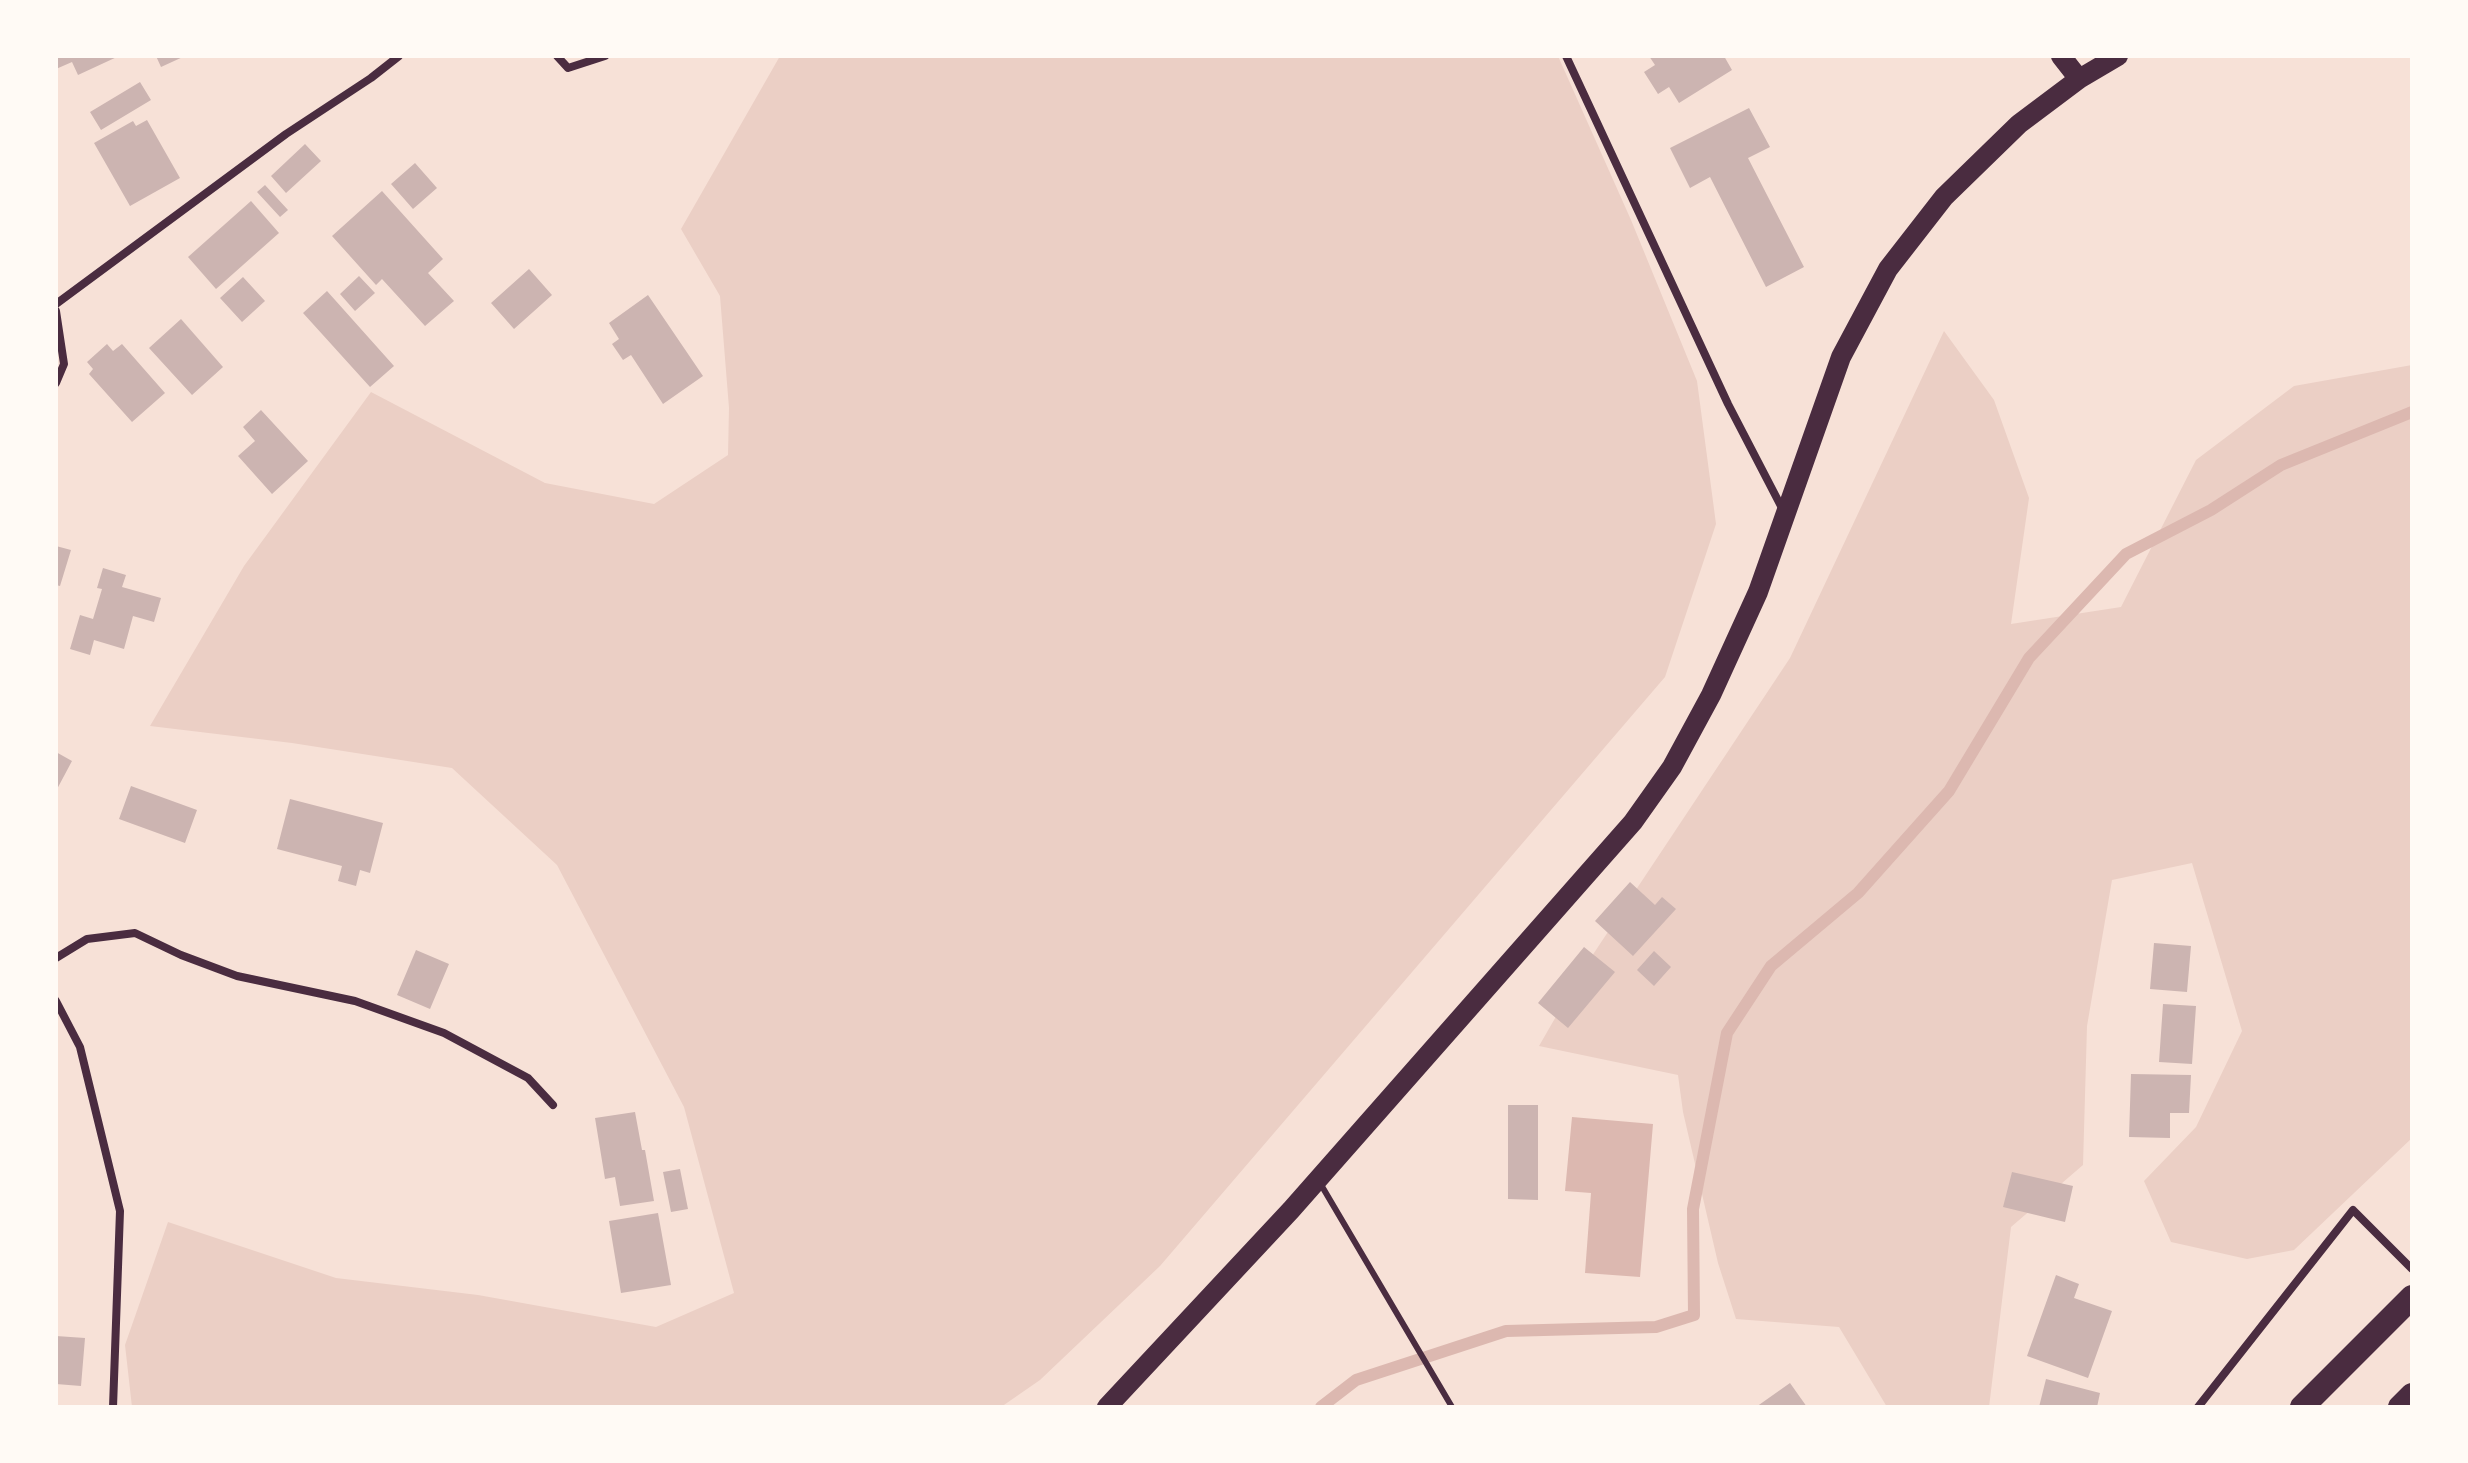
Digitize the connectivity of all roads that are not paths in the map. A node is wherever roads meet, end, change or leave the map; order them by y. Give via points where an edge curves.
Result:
1 (399, 56) edge
2 (557, 56) edge
3 (605, 56) edge
4 (1566, 56) edge
5 (2061, 56) edge
6 (2118, 56) edge
7 (2079, 79) junction
8 (56, 304) edge
9 (56, 311) edge
10 (56, 383) edge
11 (1785, 515) junction
12 (56, 958) edge
13 (56, 1001) edge
14 (553, 1105) dead end
15 (1318, 1180) junction
16 (2412, 1269) edge
17 (2412, 1297) edge
18 (2412, 1395) edge
19 (113, 1407) edge
20 (1107, 1407) edge
21 (1452, 1407) edge
22 (2198, 1407) edge
23 (2302, 1407) edge
24 (2400, 1407) edge

1 - 8 street
2 - 3 street via 568,68
4 - 11 street
5 - 7 main road
6 - 7 main road
7 - 11 main road via 2019,124 1954,187 1888,269 1841,357
9 - 10 street via 64,364
11 - 15 main road via 1758,592 1672,767 1633,822
12 - 14 street via 87,939 135,933 237,976 355,1001 444,1033 528,1078
13 - 19 street via 80,1047 120,1211
15 - 20 main road
15 - 21 lane
16 - 22 street via 2353,1210
17 - 23 highway
18 - 24 highway

